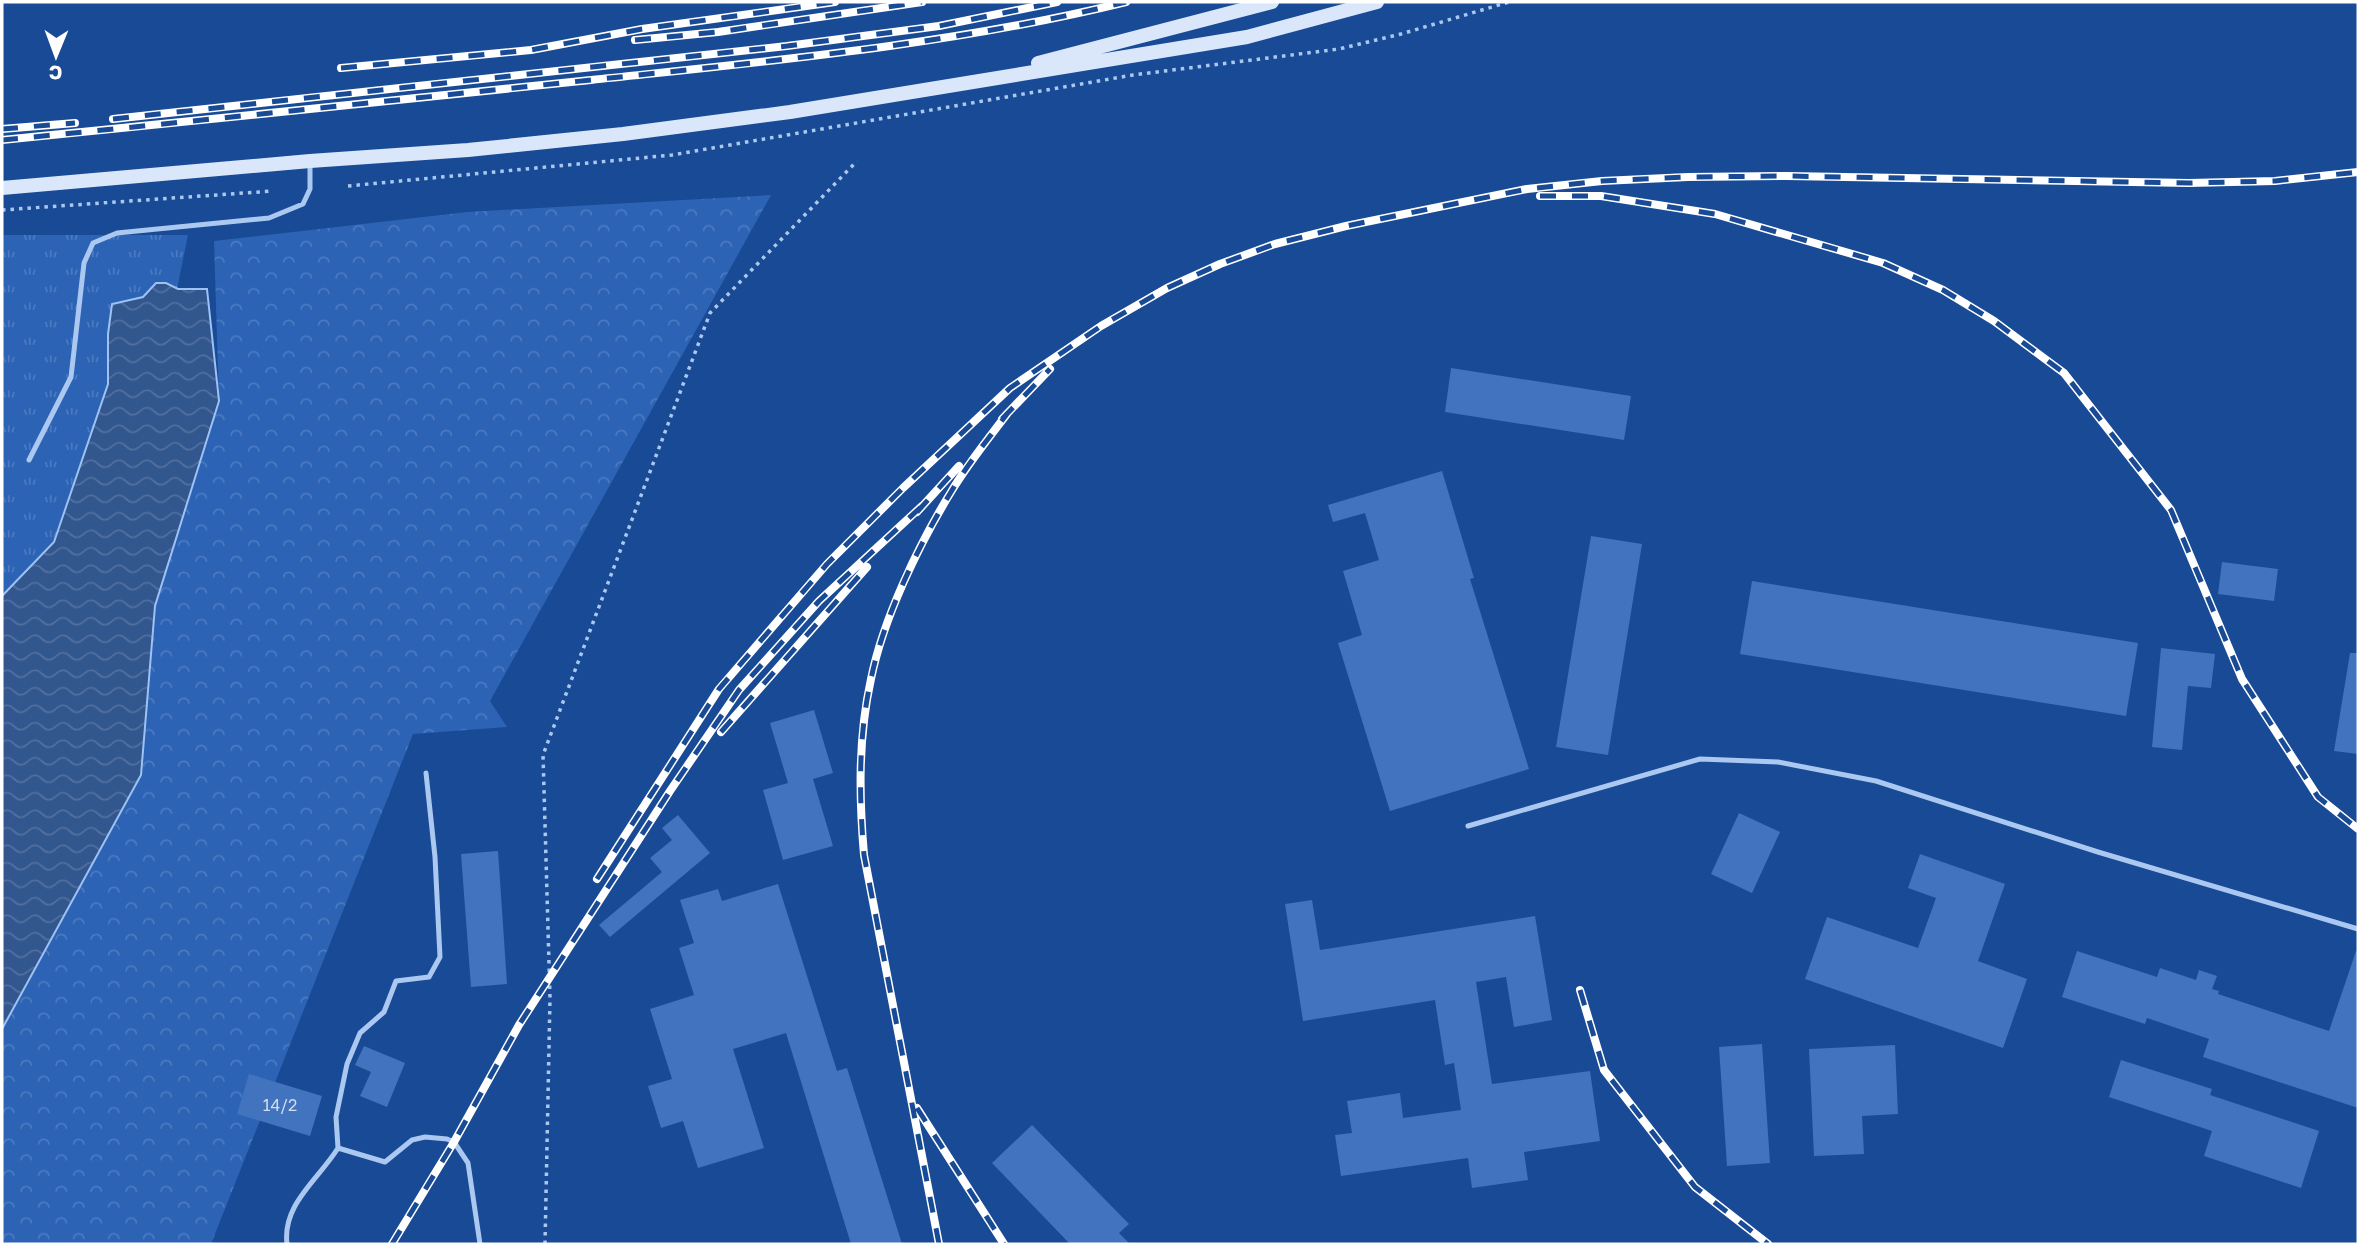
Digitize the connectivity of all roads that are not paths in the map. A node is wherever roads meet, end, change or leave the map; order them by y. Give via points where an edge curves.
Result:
1 (1272, 2) edge
2 (1377, 2) edge
3 (951, 85) junction
4 (310, 161) junction
5 (2, 188) edge
6 (29, 460) dead end
7 (426, 773) dead end
8 (1468, 826) dead end
9 (2358, 929) edge
10 (338, 1148) junction
11 (287, 1244) edge
12 (480, 1244) edge

1 - 3 main road
2 - 3 main road via 1247,37
3 - 4 main road via 623,134
4 - 5 main road
4 - 6 lane via 310,189 303,204 269,218 117,233 93,243 84,263 71,377
7 - 10 lane via 440,957 429,977 396,981 384,1012 360,1033 347,1064 336,1118
8 - 9 lane via 1700,759 1777,762 1876,781
10 - 11 lane via 290,1213
10 - 12 lane via 385,1162 412,1140 425,1137 454,1142 468,1163

